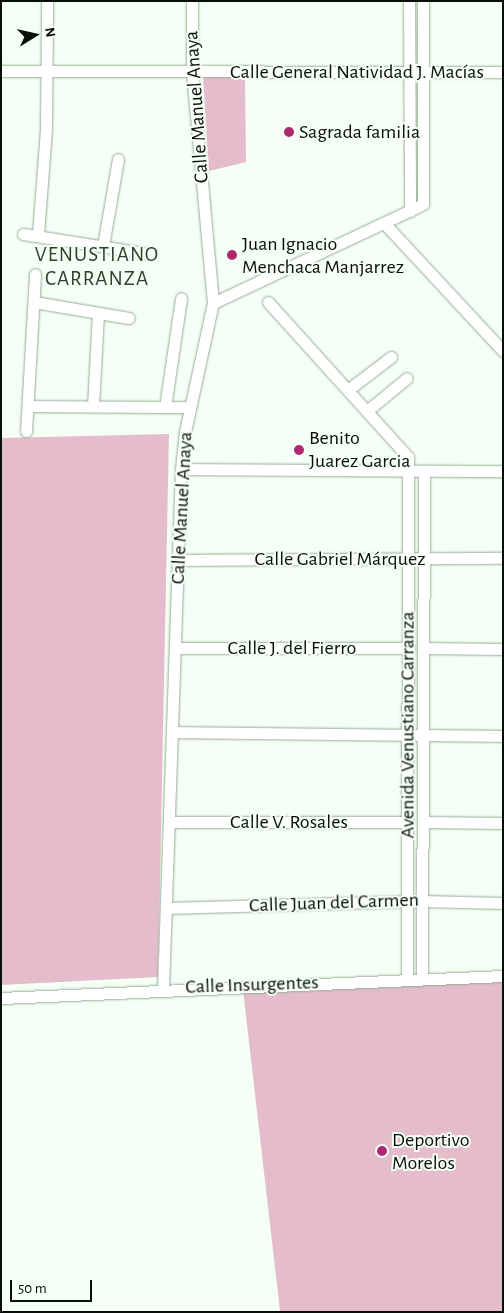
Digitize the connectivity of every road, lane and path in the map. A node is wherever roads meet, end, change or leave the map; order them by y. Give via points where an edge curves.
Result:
1 (47, 1) edge
2 (192, 1) edge
3 (409, 1) edge
4 (423, 1) edge
5 (192, 71) junction
6 (409, 71) junction
7 (423, 71) junction
8 (1, 72) edge
9 (46, 72) junction
10 (503, 72) edge
11 (118, 159) dead end
12 (410, 211) junction
13 (384, 223) junction
14 (23, 234) dead end
15 (38, 235) junction
16 (103, 246) junction
17 (151, 254) dead end
18 (35, 274) dead end
19 (181, 298) dead end
20 (34, 302) junction
21 (268, 302) dead end
22 (213, 303) junction
23 (98, 313) junction
24 (129, 318) dead end
25 (503, 351) edge
26 (391, 357) dead end
27 (407, 378) dead end
28 (349, 389) junction
29 (28, 406) junction
30 (93, 406) junction
31 (165, 407) junction
32 (190, 407) junction
33 (368, 410) junction
34 (26, 431) dead end
35 (181, 469) junction
36 (409, 471) junction
37 (424, 471) junction
38 (503, 471) edge
39 (409, 558) junction
40 (424, 558) junction
41 (503, 558) edge
42 (178, 560) junction
43 (176, 648) junction
44 (409, 648) junction
45 (424, 648) junction
46 (503, 649) edge
47 (172, 732) junction
48 (409, 735) junction
49 (424, 735) junction
50 (503, 736) edge
51 (169, 822) junction
52 (408, 822) junction
53 (423, 822) junction
54 (503, 823) edge
55 (407, 901) junction
56 (422, 901) junction
57 (503, 902) edge
58 (166, 908) junction
59 (503, 976) edge
60 (422, 978) junction
61 (406, 979) junction
62 (163, 989) junction
63 (1, 998) edge

1 - 9 street
2 - 5 street, Calle Manuel Anaya
3 - 6 street
4 - 7 street
5 - 6 street, Calle General Natividad J. Macías
5 - 9 street, Calle General Natividad J. Macías
5 - 22 street, Calle Manuel Anaya
6 - 7 street, Calle General Natividad J. Macías
6 - 12 street
7 - 10 street, Calle General Natividad J. Macías
7 - 12 street via 423,204
8 - 9 street, Calle General Natividad J. Macías
9 - 15 street via 46,128
11 - 16 street
12 - 13 street
13 - 22 street
13 - 25 street
14 - 15 street
15 - 16 street
16 - 17 street
18 - 20 street
19 - 31 street
20 - 23 street
20 - 29 street
21 - 28 street, Avenida Venustiano Carranza
22 - 32 street, Calle Manuel Anaya
23 - 24 street
23 - 30 street
26 - 28 street
27 - 33 street
28 - 33 street, Avenida Venustiano Carranza
29 - 30 street
29 - 34 street
30 - 31 street
31 - 32 street
32 - 35 street, Calle Manuel Anaya
33 - 36 street, Avenida Venustiano Carranza via 408,457
35 - 36 street
35 - 42 street, Calle Manuel Anaya
36 - 37 street
36 - 39 street, Avenida Venustiano Carranza
37 - 38 street
37 - 40 street, Avenida Venustiano Carranza
39 - 40 street, Calle Gabriel Márquez
39 - 42 street, Calle Gabriel Márquez
39 - 44 street, Avenida Venustiano Carranza
40 - 41 street, Calle Gabriel Márquez
40 - 45 street, Avenida Venustiano Carranza
42 - 43 street, Calle Manuel Anaya
43 - 44 street, Calle J. del Fierro
43 - 47 street, Calle Manuel Anaya
44 - 48 street, Avenida Venustiano Carranza
45 - 46 street
45 - 49 street, Avenida Venustiano Carranza
47 - 48 street
47 - 51 street, Calle Manuel Anaya
48 - 49 street
48 - 52 street, Avenida Venustiano Carranza
49 - 50 street
49 - 53 street, Avenida Venustiano Carranza
51 - 52 street, Calle V. Rosales
51 - 58 street, Calle Manuel Anaya
52 - 55 street, Avenida Venustiano Carranza
53 - 54 street
53 - 56 street, Avenida Venustiano Carranza
55 - 56 street, Calle Juan del Carmen
55 - 58 street, Calle Juan del Carmen
55 - 61 street, Avenida Venustiano Carranza
56 - 57 street, Calle Juan del Carmen
56 - 60 street, Avenida Venustiano Carranza
58 - 62 street, Calle Manuel Anaya
59 - 60 street, Calle Insurgentes
60 - 61 street, Calle Insurgentes
61 - 62 street, Calle Insurgentes
62 - 63 street, Calle Insurgentes

